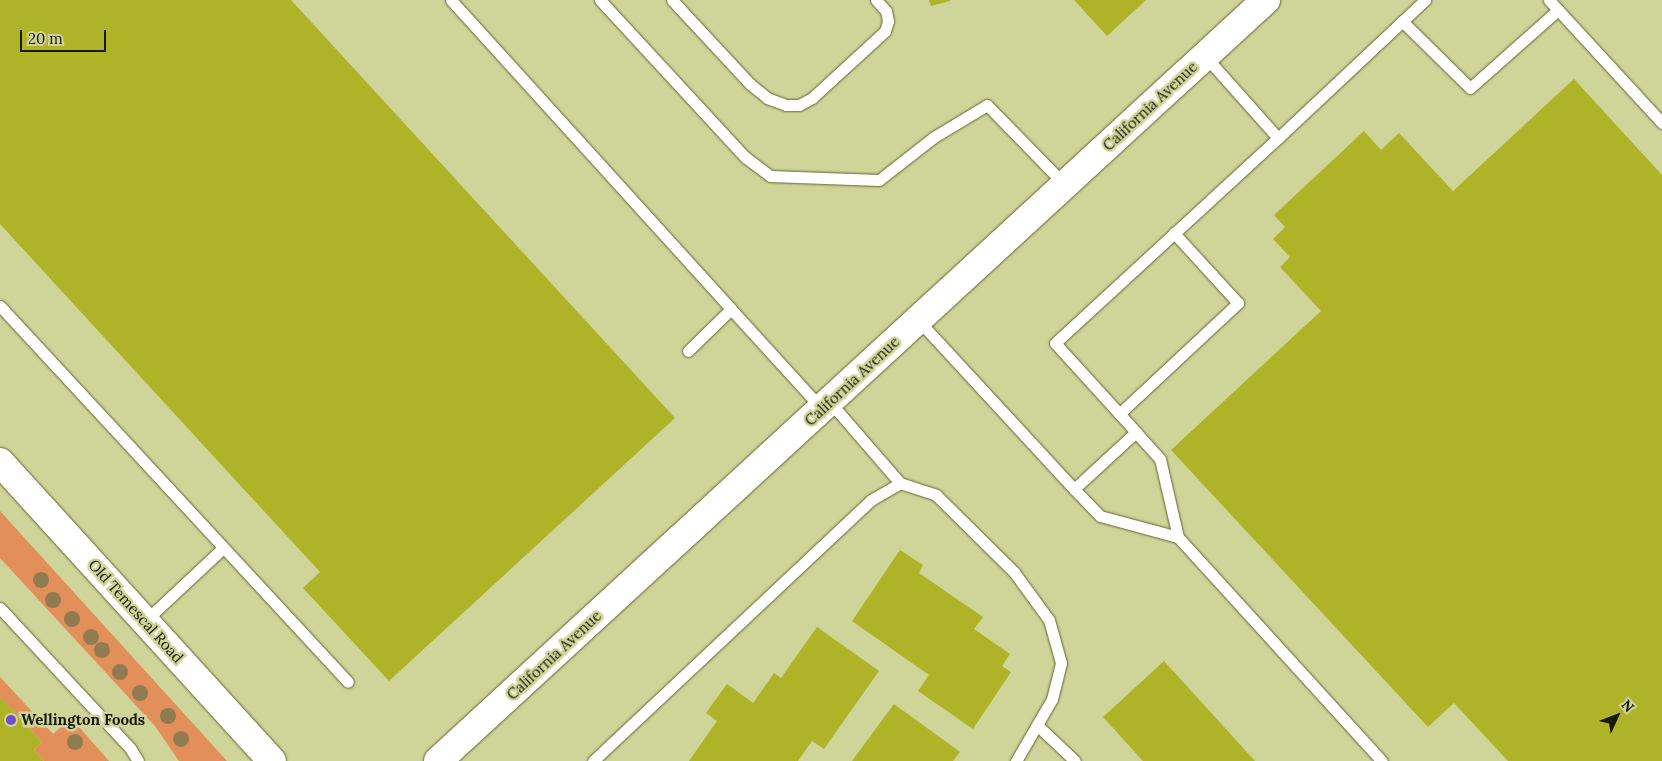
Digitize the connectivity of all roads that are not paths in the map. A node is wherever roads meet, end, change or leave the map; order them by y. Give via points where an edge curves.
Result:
1 (450, 0) edge
2 (600, 0) edge
3 (672, 0) edge
4 (876, 0) edge
5 (1266, 0) edge
6 (1424, 0) edge
7 (1549, 0) edge
8 (1558, 10) junction
9 (1402, 21) junction
10 (1205, 56) junction
11 (1662, 123) edge
12 (1278, 138) junction
13 (1064, 186) junction
14 (1174, 233) junction
15 (0, 306) edge
16 (731, 309) junction
17 (918, 320) junction
18 (688, 351) dead end
19 (826, 405) junction
20 (1119, 414) junction
21 (1136, 432) junction
22 (0, 462) edge
23 (900, 483) junction
24 (1074, 489) junction
25 (1178, 537) junction
26 (223, 548) junction
27 (0, 608) edge
28 (145, 621) junction
29 (348, 682) dead end
30 (1037, 725) junction
31 (138, 761) edge
32 (272, 761) edge
33 (438, 761) edge
34 (592, 761) edge
35 (1016, 761) edge
36 (1075, 761) edge
37 (1382, 761) edge

1 - 16 lane
2 - 13 lane via 745,158 770,176 879,180 934,137 986,105
3 - 4 lane via 750,84 767,98 786,105 798,105 812,98 885,31 886,11
5 - 10 main road, California Avenue
6 - 9 lane
7 - 8 lane
8 - 9 lane via 1470,88
8 - 11 lane
9 - 12 lane
10 - 12 lane
10 - 13 main road, California Avenue
12 - 14 lane
13 - 17 main road, California Avenue
14 - 20 lane via 1238,303
14 - 20 lane via 1055,343
15 - 26 lane
16 - 18 lane
16 - 19 lane
17 - 19 main road, California Avenue
17 - 24 lane
19 - 23 lane
19 - 33 main road, California Avenue
20 - 21 lane
21 - 24 lane
21 - 25 lane via 1160,459
22 - 28 main road, Old Temescal Road
23 - 30 lane via 936,495 1014,572 1049,620 1060,663 1052,699
23 - 34 lane via 871,500
24 - 25 lane via 1100,516
25 - 37 lane
26 - 28 lane
26 - 29 lane
27 - 31 lane via 130,748
28 - 32 main road, Old Temescal Road
30 - 35 lane
30 - 36 lane

